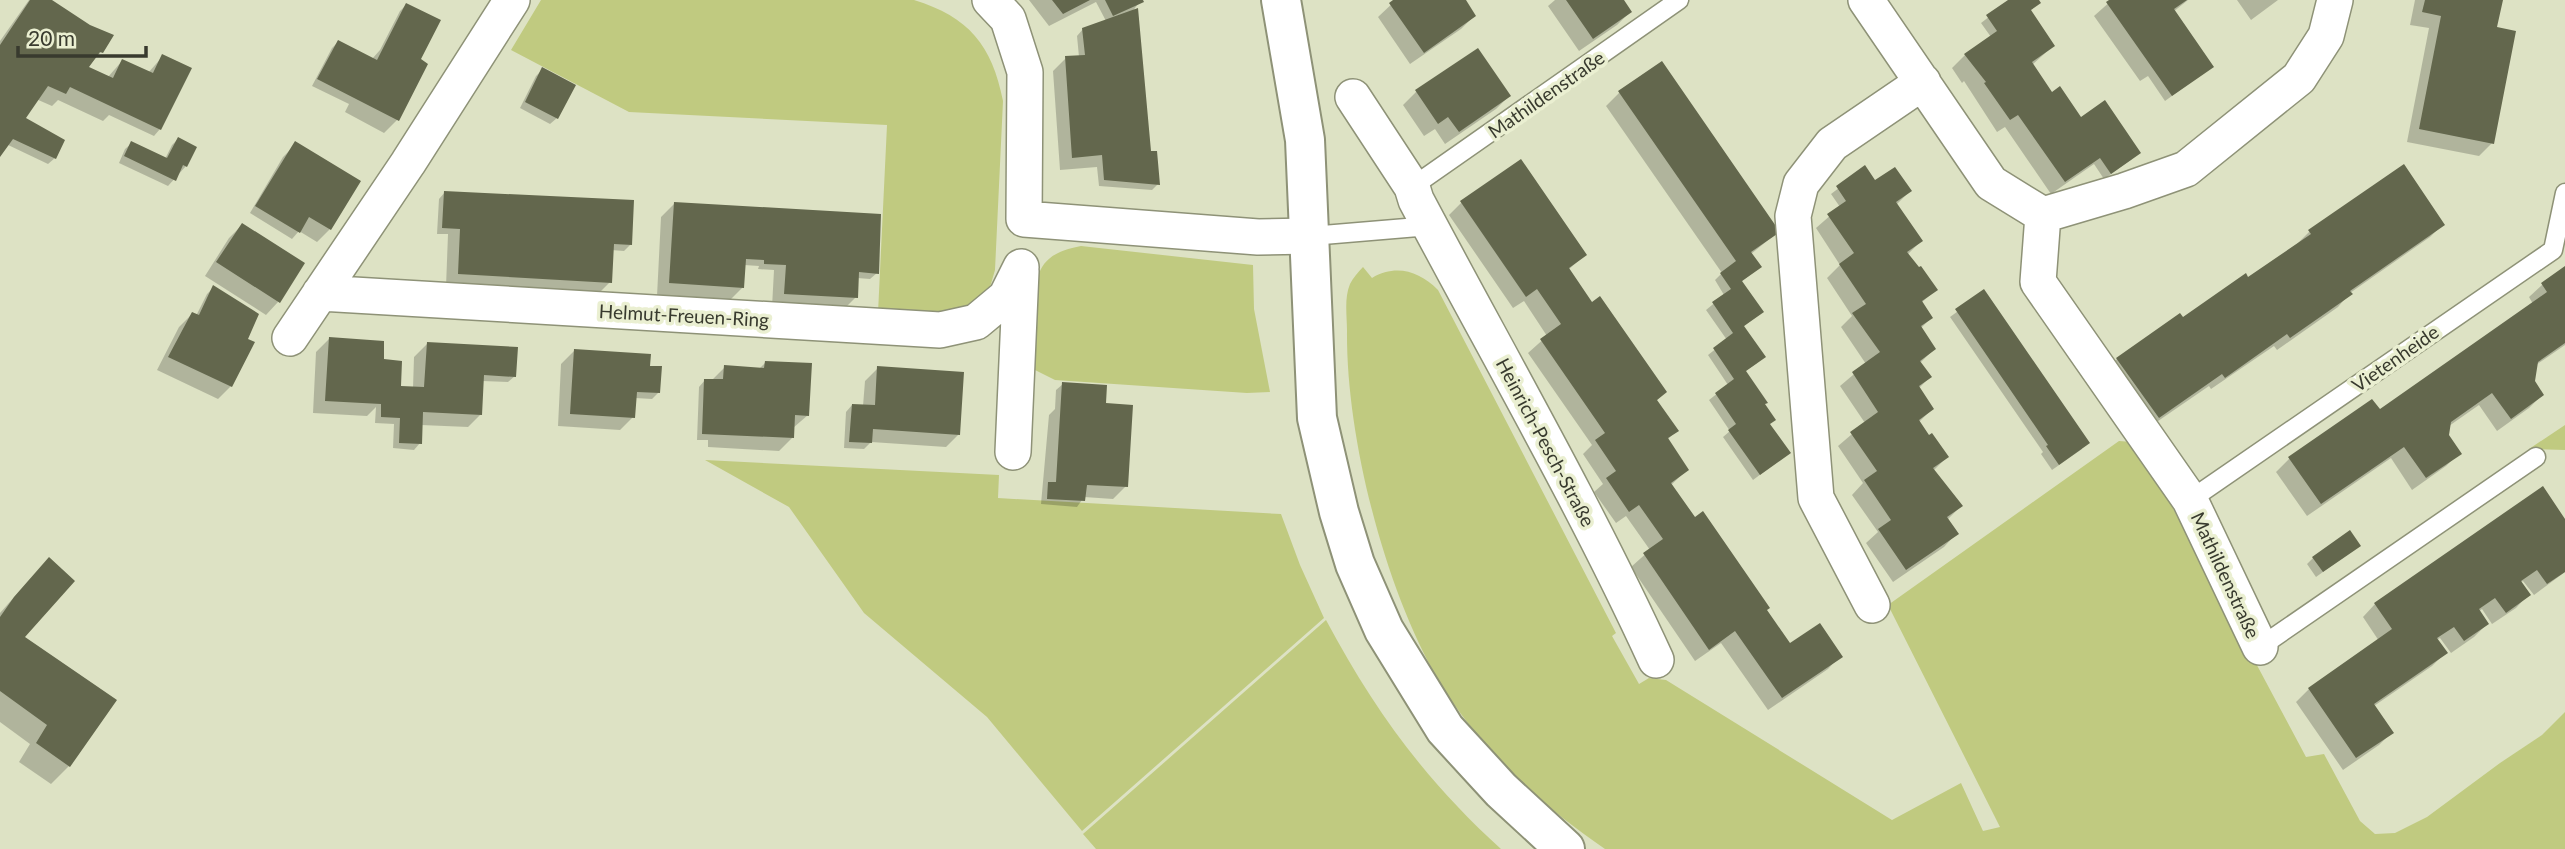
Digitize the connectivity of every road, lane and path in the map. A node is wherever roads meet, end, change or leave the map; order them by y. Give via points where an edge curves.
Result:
1 (512, 0) edge
2 (990, 0) edge
3 (1281, 0) edge
4 (1679, 0) edge
5 (1866, 0) edge
6 (2334, 0) edge
7 (1923, 82) junction
8 (1353, 97) dead end
9 (1412, 187) junction
10 (2565, 193) edge
11 (2043, 215) junction
12 (1024, 219) junction
13 (1430, 226) junction
14 (1311, 236) junction
15 (1021, 267) junction
16 (320, 293) junction
17 (290, 338) dead end
18 (1013, 452) dead end
19 (2536, 457) dead end
20 (2190, 500) junction
21 (1872, 605) dead end
22 (2260, 648) joint
23 (1656, 660) dead end
24 (1565, 849) edge

1 - 16 street
2 - 12 street, Helmut-Freuen-Ring via 1008,19 1025,72
3 - 14 street via 1306,140
4 - 9 lane, Mathildenstraße
5 - 7 street
6 - 11 street via 2326,36 2299,78 2186,169
7 - 11 street via 1991,183
7 - 21 street via 1832,144 1801,184 1793,216 1816,498
8 - 9 street, Heinrich-Pesch-Straße
9 - 13 street, Heinrich-Pesch-Straße
10 - 20 lane, Vietenheide via 2553,250
11 - 20 street, Mathildenstraße via 2038,282
12 - 14 street via 1258,237
12 - 15 street, Helmut-Freuen-Ring
13 - 14 lane
13 - 23 street, Heinrich-Pesch-Straße via 1518,387
14 - 24 street via 1317,418 1355,564 1384,630 1445,729 1501,790
15 - 16 street, Helmut-Freuen-Ring via 1006,297 976,322 940,330
15 - 18 street, Helmut-Freuen-Ring
16 - 17 street
19 - 22 lane, Mathildenstraße
20 - 22 street, Mathildenstraße

